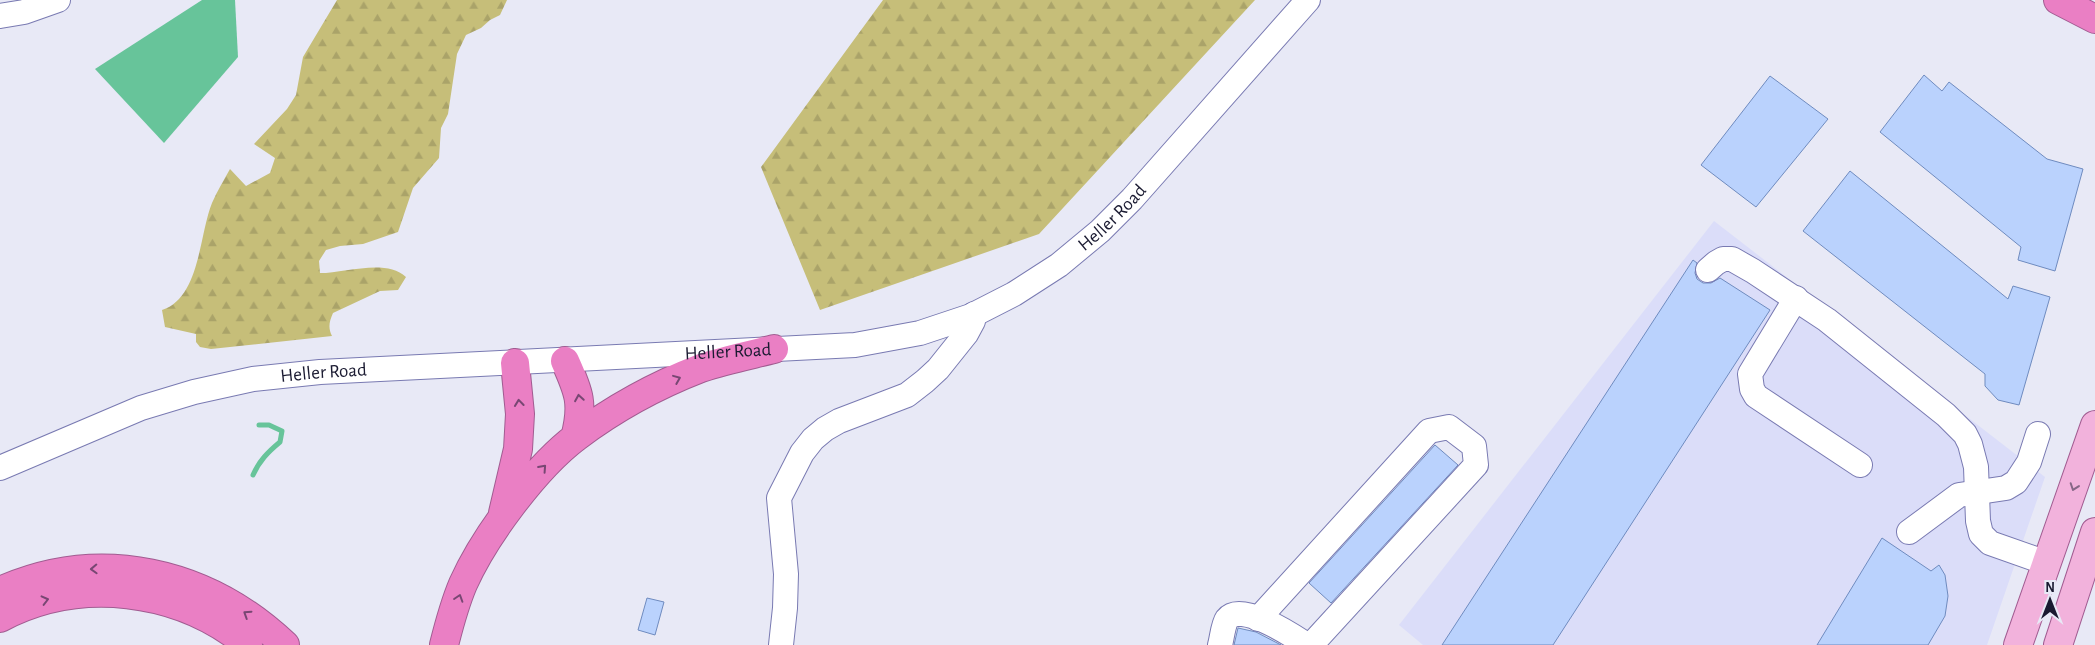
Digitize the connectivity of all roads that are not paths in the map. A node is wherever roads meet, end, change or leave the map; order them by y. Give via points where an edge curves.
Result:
1 (58, 0) edge
2 (1308, 0) edge
3 (2058, 0) edge
4 (0, 16) edge
5 (2095, 19) edge
6 (1708, 270) dead end
7 (1796, 298) junction
8 (974, 314) junction
9 (774, 349) junction
10 (565, 361) junction
11 (515, 363) junction
12 (2095, 425) edge
13 (2038, 434) dead end
14 (575, 438) junction
15 (0, 454) edge
16 (29, 455) junction
17 (1860, 465) dead end
18 (0, 468) edge
19 (1977, 492) junction
20 (501, 519) junction
21 (1909, 532) dead end
22 (2095, 532) edge
23 (2047, 563) junction
24 (0, 591) edge
25 (0, 618) edge
26 (1271, 630) edge
27 (248, 645) edge
28 (284, 645) edge
29 (444, 645) edge
30 (781, 645) edge
31 (1220, 645) edge
32 (1309, 645) edge
33 (2018, 645) edge
34 (2058, 645) edge

1 - 4 street via 24,12
2 - 8 street, Heller Road via 1132,200 1100,231 1014,294
3 - 5 highway
6 - 7 street via 1723,259 1732,259
7 - 17 street via 1750,374 1752,389 1756,396
7 - 19 street via 1958,426 1970,444 1976,466
8 - 9 street, Heller Road via 920,333 855,345
8 - 30 street via 966,334 938,369 913,390 839,421 814,439 802,453 779,498 786,574
9 - 10 street, Heller Road
14 -> 9 highway via 617,409 661,385 702,368
10 - 11 street, Heller Road
14 -> 10 highway via 580,403
11 - 16 street, Heller Road via 320,372 253,379 141,408
20 -> 11 highway via 518,449 520,414
12 -> 23 main road
13 - 19 street via 2029,462 2016,482 2006,488
20 -> 14 highway via 545,466
15 - 16 street, Heller Road
16 - 18 street, Heller Road
19 - 21 street via 1959,495
19 - 23 street via 1981,534 1990,543
29 -> 20 highway via 463,584
22 - 34 main road
23 - 33 main road
28 -> 24 highway via 256,620 223,599 190,584 152,573 116,569 60,572
25 -> 27 highway via 56,597 134,594 193,610
26 - 31 street via 1241,613 1234,614 1227,619
26 - 32 street
26 - 32 street via 1429,431 1449,427 1474,446 1476,465

